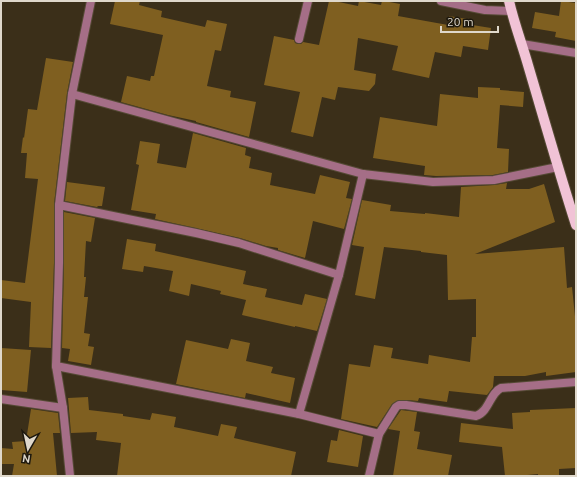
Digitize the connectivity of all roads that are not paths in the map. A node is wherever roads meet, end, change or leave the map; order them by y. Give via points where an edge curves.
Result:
1 (91, 1) edge
2 (308, 1) edge
3 (441, 1) edge
4 (510, 6) edge
5 (299, 39) dead end
6 (522, 44) junction
7 (576, 53) edge
8 (72, 94) junction
9 (558, 167) junction
10 (363, 174) junction
11 (59, 205) junction
12 (576, 225) edge
13 (339, 275) junction
14 (56, 366) junction
15 (576, 382) edge
16 (1, 399) edge
17 (63, 408) junction
18 (299, 414) junction
19 (379, 434) junction
20 (70, 476) edge
21 (369, 476) edge

1 - 8 street
2 - 5 street
3 - 4 street via 485,10
4 - 6 main road
6 - 7 street
6 - 9 main road
8 - 10 street
8 - 11 street
9 - 10 street via 494,180 433,182
9 - 12 main road
10 - 13 street
11 - 13 street via 232,242
11 - 14 street
13 - 18 street
14 - 17 street
14 - 18 street
15 - 19 street via 501,388 476,416 399,405
16 - 17 street
17 - 20 street
18 - 19 street
19 - 21 street

